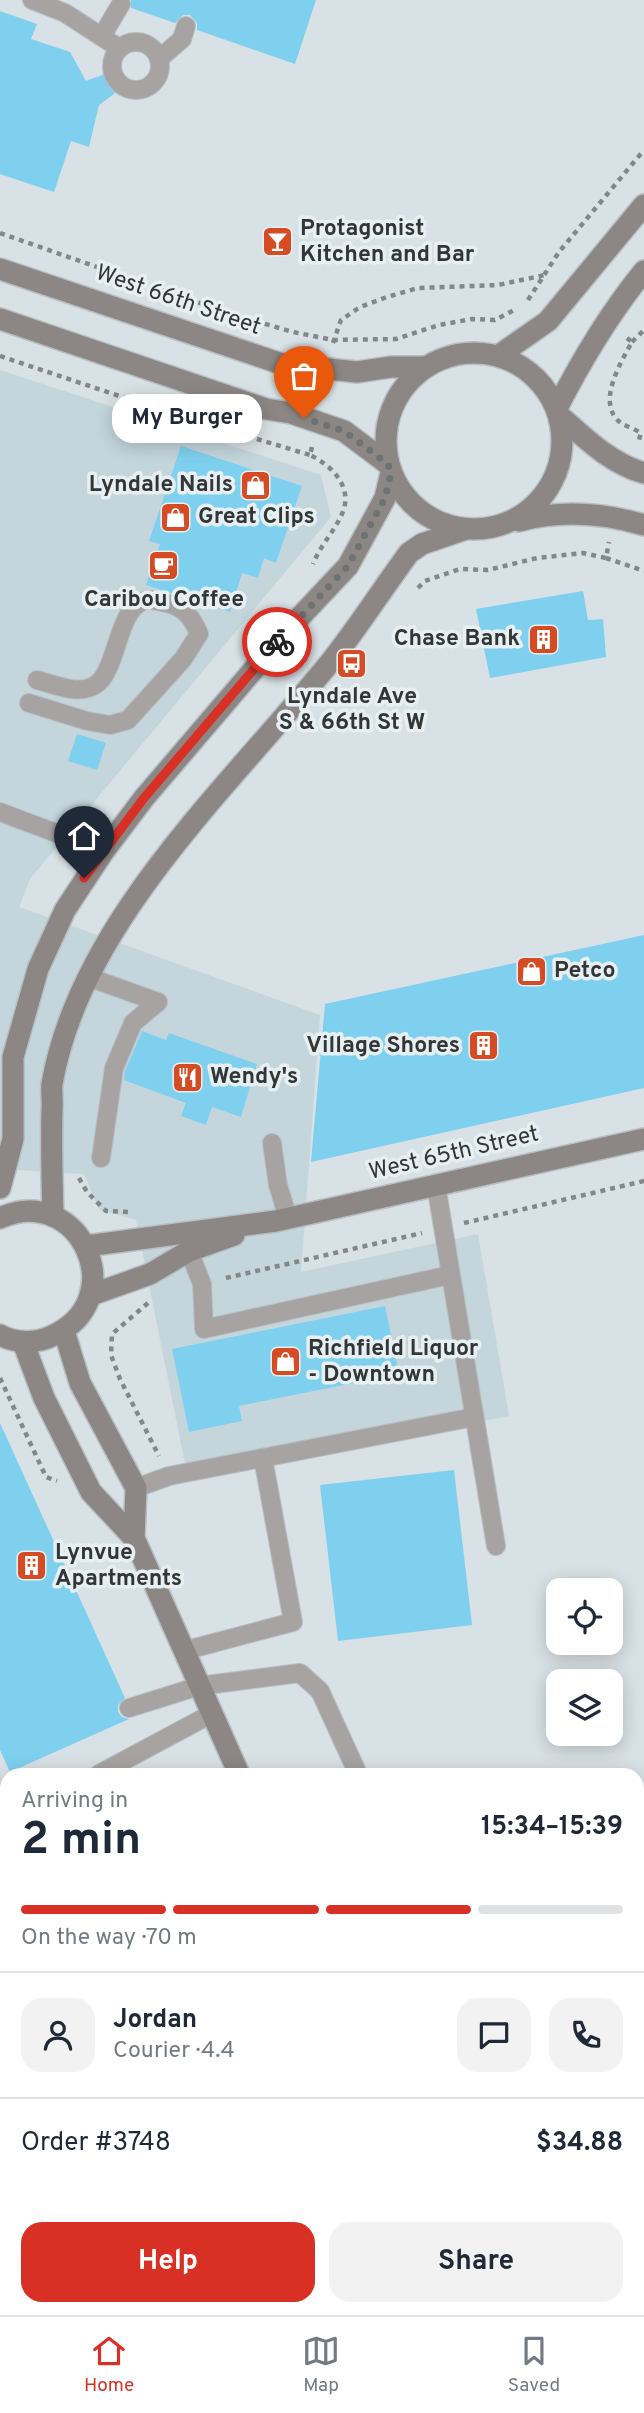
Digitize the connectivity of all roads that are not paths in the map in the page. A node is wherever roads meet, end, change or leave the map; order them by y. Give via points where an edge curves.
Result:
1 (32, 0) edge
2 (121, 4) dead end
3 (186, 26) dead end
4 (102, 36) junction
5 (120, 48) junction
6 (159, 59) junction
7 (644, 205) edge
8 (0, 270) edge
9 (644, 271) edge
10 (0, 319) edge
11 (498, 356) junction
12 (425, 366) junction
13 (558, 412) junction
14 (390, 468) junction
15 (644, 473) edge
16 (644, 525) edge
17 (493, 528) junction
18 (466, 529) junction
19 (37, 680) dead end
20 (29, 703) dead end
21 (0, 812) edge
22 (104, 851) junction
23 (88, 978) junction
24 (644, 1139) edge
25 (272, 1143) dead end
26 (101, 1158) dead end
27 (436, 1185) junction
28 (0, 1188) edge
29 (53, 1216) junction
30 (0, 1218) edge
31 (282, 1219) junction
32 (86, 1246) junction
33 (190, 1251) junction
34 (450, 1275) junction
35 (90, 1295) junction
36 (64, 1331) junction
37 (0, 1335) edge
38 (23, 1342) junction
39 (474, 1417) junction
40 (263, 1458) junction
41 (136, 1488) junction
42 (134, 1538) junction
43 (496, 1546) dead end
44 (183, 1651) junction
45 (199, 1686) junction
46 (130, 1708) dead end
47 (211, 1714) junction
48 (110, 1768) edge
49 (236, 1768) edge
50 (355, 1768) edge

1 - 4 lane via 65,13
2 - 4 lane
3 - 6 lane via 181,39
4 - 5 lane
5 - 6 lane via 142,42 156,51
5 - 6 lane via 112,69 119,83 132,90 155,82
7 - 11 main road via 548,321
8 - 12 main road, West 66th Street via 282,364 357,372
9 - 13 main road via 585,353
10 - 14 main road via 344,431
11 - 12 main road via 473,352
11 - 13 main road via 527,370 549,393
12 - 14 main road via 391,409 385,445
13 - 15 main road via 603,454
13 - 17 main road via 563,445 557,474 542,498 520,517
14 - 18 main road via 403,495 421,512 442,524
14 - 22 main road via 385,498 348,566 284,634
16 - 17 main road via 616,517 569,514 541,515
17 - 18 main road
18 - 23 main road via 409,553 332,659 158,869
19 - 20 lane via 80,691 99,682 130,610 138,603 150,600 173,605 192,616 199,634 183,659 128,720 110,725
21 - 22 lane
22 - 28 main road via 65,910 27,1002 13,1057 13,1139
23 - 26 lane via 158,1002 133,1023 114,1068
23 - 29 main road via 52,1086
24 - 27 main road, West 65th Street
25 - 31 lane
27 - 31 main road, West 65th Street
27 - 34 lane
29 - 30 main road via 32,1211
29 - 32 main road via 66,1223
31 - 32 main road, West 65th Street
31 - 33 main road, West 65th Street
32 - 35 main road via 93,1278
33 - 34 lane via 202,1284 204,1329
33 - 35 main road, West 65th Street via 150,1274
34 - 39 lane
35 - 36 main road via 76,1321
36 - 38 main road
36 - 41 main road via 80,1384
37 - 38 main road
38 - 42 main road via 44,1398 91,1492
39 - 40 lane
39 - 43 lane
40 - 41 lane via 170,1476
40 - 44 lane via 293,1622
41 - 42 main road
42 - 44 main road
44 - 45 main road
45 - 46 lane
45 - 47 main road
45 - 50 lane via 300,1673 320,1691
47 - 48 lane
47 - 49 main road

